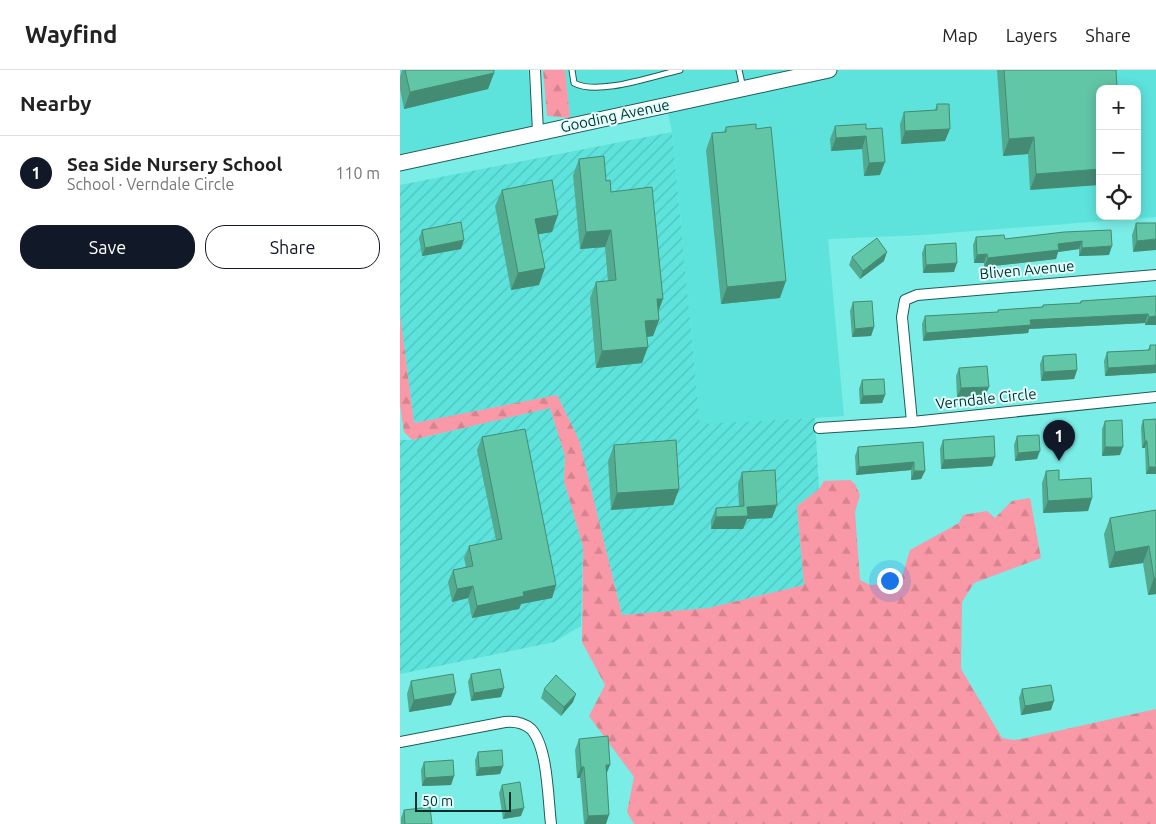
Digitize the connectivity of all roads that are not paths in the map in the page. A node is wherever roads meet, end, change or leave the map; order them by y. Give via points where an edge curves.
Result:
1 (535, 70) edge
2 (572, 70) edge
3 (680, 70) edge
4 (739, 70) edge
5 (829, 70) edge
6 (743, 88) junction
7 (538, 132) junction
8 (400, 163) edge
9 (1156, 275) edge
10 (1156, 397) edge
11 (912, 422) junction
12 (819, 428) dead end
13 (400, 742) edge
14 (551, 824) edge

1 - 7 street
2 - 3 lane via 574,83 583,88 600,88
4 - 6 lane
5 - 6 main road, Gooding Avenue
6 - 7 main road, Gooding Avenue
7 - 8 main road, Gooding Avenue
9 - 11 street, Bliven Avenue via 917,296 903,303
10 - 11 street, Verndale Circle
11 - 12 street, Verndale Circle
13 - 14 street via 505,722 515,721 530,728 541,749

